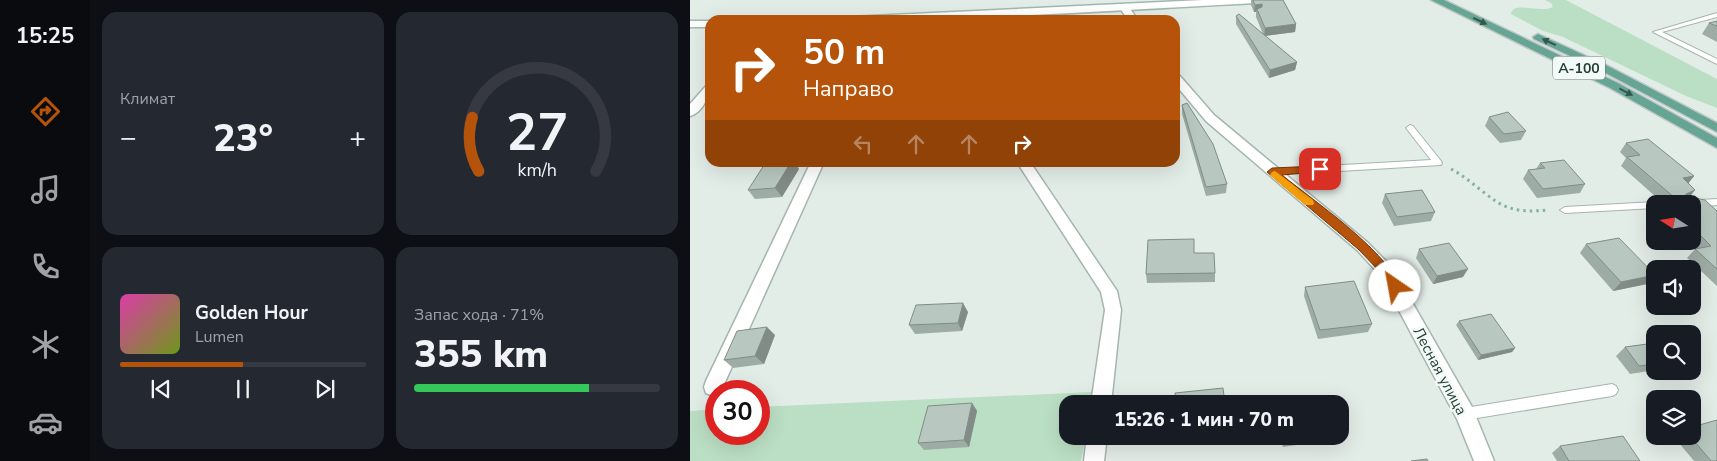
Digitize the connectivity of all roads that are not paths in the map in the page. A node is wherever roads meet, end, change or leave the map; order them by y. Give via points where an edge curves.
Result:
1 (1256, 0) edge
2 (1436, 0) edge
3 (1457, 0) edge
4 (1125, 8) junction
5 (1022, 15) edge
6 (1130, 15) edge
7 (1717, 15) edge
8 (690, 24) edge
9 (705, 24) edge
10 (1717, 62) edge
11 (1180, 83) edge
12 (705, 94) edge
13 (690, 112) edge
14 (1410, 128) dead end
15 (1717, 128) edge
16 (1717, 144) edge
17 (816, 167) edge
18 (1026, 167) edge
19 (1272, 172) junction
20 (1717, 202) edge
21 (1701, 203) edge
22 (1646, 206) edge
23 (1565, 210) road end
24 (716, 380) edge
25 (1612, 390) dead end
26 (1102, 395) edge
27 (1465, 414) junction
28 (1096, 445) edge
29 (1094, 461) edge
30 (1484, 461) edge

1 - 4 street
2 -> 16 main road, А-100 via 1592,74
15 -> 3 main road, А-100 via 1604,68
4 - 5 street
4 - 6 street
7 - 10 lane via 1656,32
8 - 9 street
11 - 19 street, Лесная улица via 1210,118
12 - 13 street
14 - 19 lane via 1438,163
17 - 24 street
18 - 26 street via 1109,291 1113,310
19 - 27 street, Лесная улица via 1362,246 1386,271
20 - 21 lane
22 - 23 lane
25 - 27 lane
27 - 30 street, Лесная улица
28 - 29 street

